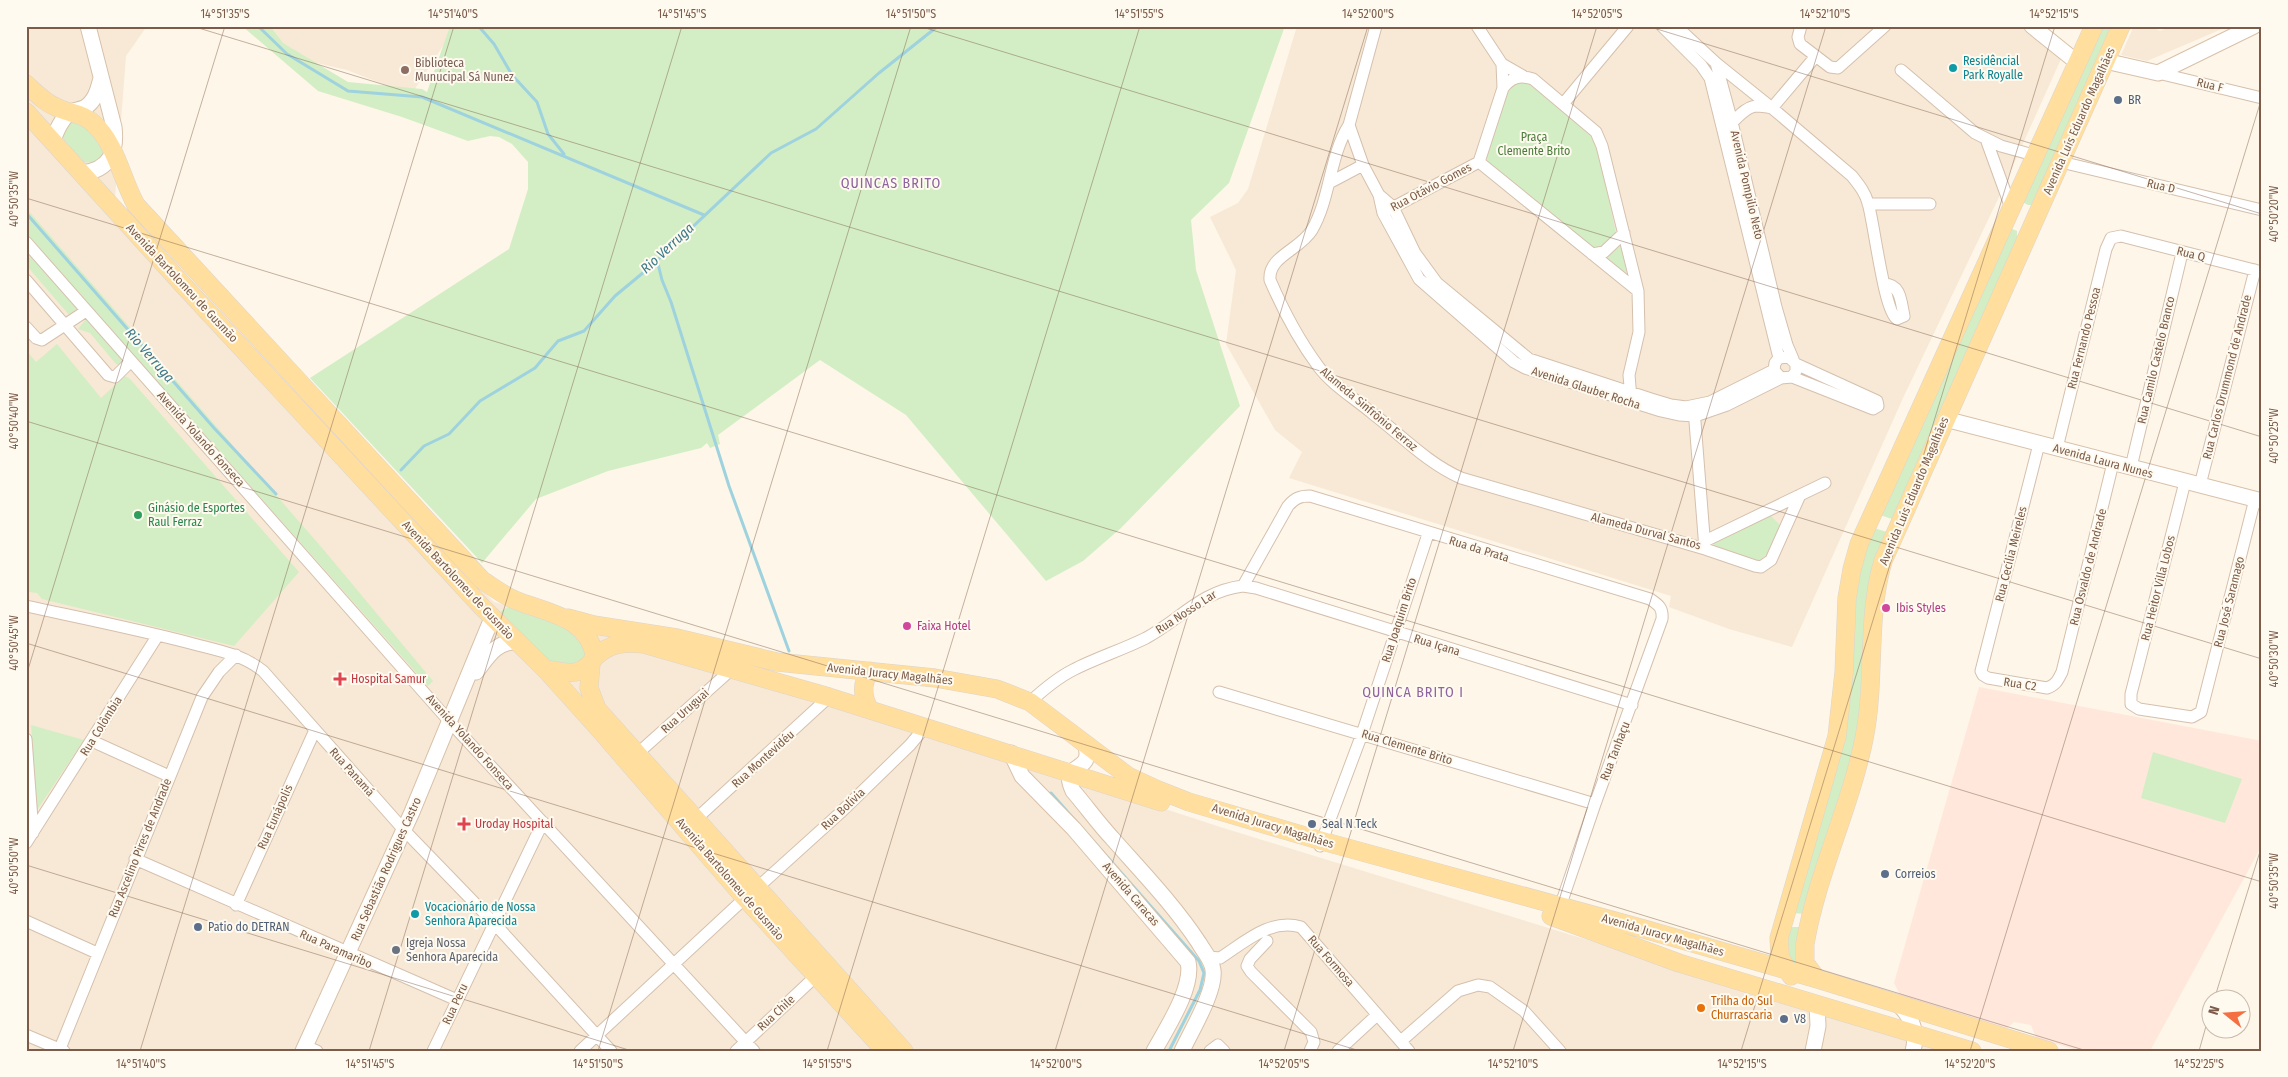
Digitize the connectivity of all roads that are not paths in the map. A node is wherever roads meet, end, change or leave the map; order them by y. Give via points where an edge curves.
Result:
1 (88, 26) edge
2 (1376, 26) edge
3 (1477, 26) edge
4 (1628, 26) edge
5 (1662, 26) edge
6 (1676, 26) edge
7 (1801, 26) edge
8 (1885, 26) edge
9 (2032, 26) edge
10 (2094, 26) edge
11 (2121, 26) edge
12 (2254, 26) edge
13 (1816, 56) junction
14 (2105, 61) junction
15 (1716, 63) junction
16 (2078, 63) junction
17 (1502, 64) junction
18 (1901, 70) dead end
19 (2158, 73) junction
20 (1523, 76) junction
21 (101, 78) junction
22 (26, 84) edge
23 (1503, 88) junction
24 (2262, 98) edge
25 (1563, 104) junction
26 (1772, 108) junction
27 (26, 112) edge
28 (71, 112) junction
29 (1732, 122) junction
30 (1349, 125) junction
31 (1724, 132) junction
32 (1986, 139) junction
33 (53, 140) junction
34 (113, 153) junction
35 (2037, 156) junction
36 (1479, 162) junction
37 (2061, 162) junction
38 (1363, 165) junction
39 (82, 172) junction
40 (2025, 182) junction
41 (1329, 183) junction
42 (2046, 195) junction
43 (1868, 204) junction
44 (1930, 204) dead end
45 (1388, 210) junction
46 (2262, 210) edge
47 (2008, 215) junction
48 (1624, 233) junction
49 (2028, 235) junction
50 (2120, 236) joint
51 (26, 242) edge
52 (2182, 252) junction
53 (1592, 254) junction
54 (2258, 271) edge
55 (26, 280) edge
56 (1884, 284) dead end
57 (1638, 291) junction
58 (86, 310) junction
59 (65, 326) junction
60 (26, 327) edge
61 (1779, 358) junction
62 (132, 361) junction
63 (1794, 362) junction
64 (1783, 375) junction
65 (1631, 397) junction
66 (1694, 411) junction
67 (1945, 419) junction
68 (2039, 444) junction
69 (2057, 448) junction
70 (2114, 463) junction
71 (2131, 467) junction
72 (2185, 482) junction
73 (1825, 483) dead end
74 (1479, 484) joint
75 (2200, 485) junction
76 (1800, 495) junction
77 (2258, 500) edge
78 (1873, 514) junction
79 (1896, 528) junction
80 (1428, 534) junction
81 (1705, 545) junction
82 (1242, 586) junction
83 (1650, 599) joint
84 (26, 606) edge
85 (492, 618) junction
86 (568, 618) junction
87 (1396, 632) junction
88 (158, 635) junction
89 (516, 642) junction
90 (236, 655) junction
91 (593, 660) junction
92 (1983, 664) joint
93 (545, 669) junction
94 (732, 669) junction
95 (870, 671) junction
96 (2062, 672) joint
97 (466, 685) junction
98 (1219, 692) dead end
99 (829, 697) junction
100 (1030, 702) junction
101 (1632, 705) junction
102 (2204, 705) joint
103 (870, 710) junction
104 (450, 722) junction
105 (925, 726) junction
106 (315, 730) junction
107 (1362, 734) junction
108 (26, 739) edge
109 (92, 741) junction
110 (1085, 744) junction
111 (1011, 753) junction
112 (637, 754) junction
113 (1071, 772) junction
114 (169, 776) junction
115 (1595, 804) junction
116 (32, 814) junction
117 (44, 817) junction
118 (696, 819) junction
119 (543, 822) junction
120 (404, 830) junction
121 (30, 838) edge
122 (1321, 845) junction
123 (135, 859) junction
124 (751, 893) junction
125 (236, 905) junction
126 (1560, 907) junction
127 (1786, 912) junction
128 (1812, 918) junction
129 (26, 921) edge
130 (494, 923) junction
131 (1644, 929) junction
132 (1778, 938) junction
133 (1267, 941) dead end
134 (1639, 948) junction
135 (97, 952) junction
136 (348, 954) junction
137 (1208, 957) junction
138 (1751, 960) junction
139 (672, 964) junction
140 (1786, 970) junction
141 (816, 976) junction
142 (1817, 979) junction
143 (456, 1000) junction
144 (1817, 1004) junction
145 (1898, 1004) junction
146 (1377, 1015) junction
147 (26, 1035) edge
148 (597, 1035) junction
149 (1401, 1041) junction
150 (746, 1042) junction
151 (1914, 1042) edge
152 (2005, 1046) edge
153 (308, 1049) edge
154 (61, 1050) edge
155 (433, 1051) edge
156 (580, 1051) edge
157 (611, 1051) edge
158 (736, 1051) edge
159 (754, 1051) edge
160 (885, 1051) edge
161 (904, 1051) edge
162 (1154, 1051) edge
163 (1182, 1051) edge
164 (1310, 1051) edge
165 (1338, 1051) edge
166 (1409, 1051) edge
167 (1560, 1051) edge
168 (1813, 1051) edge
169 (1972, 1051) edge
170 (2049, 1051) edge

1 - 21 street
2 - 30 street
3 - 17 street
4 - 25 street
5 - 31 street, Avenida Pompilio Neto via 1706,71
6 - 15 street
7 - 13 street via 1800,44
8 - 13 street via 1838,68 1830,67
9 - 16 street
10 - 16 main road, Avenida Luís Eduardo Magalhães
11 - 14 main road, Avenida Luís Eduardo Magalhães
12 - 19 street
13 - 26 street
14 - 19 street
14 - 37 main road, Avenida Luís Eduardo Magalhães
15 - 26 street
15 - 29 street, Avenida Pompilio Neto
16 - 35 main road, Avenida Luís Eduardo Magalhães
17 - 20 street
17 - 23 street
18 - 32 street
19 - 24 street, Rua F
20 - 23 street via 1508,81
20 - 25 street via 1533,79
21 - 28 street via 91,102
21 - 34 street via 114,127 116,142
22 - 28 main road, Avenida Bartolomeu de Gusmão via 51,105
23 - 36 street
25 - 48 street via 1596,132
26 - 29 street via 1755,106
26 - 43 street via 1852,176
27 - 33 main road, Avenida Bartolomeu de Gusmão
28 - 33 street
28 - 34 main road, Avenida Bartolomeu de Gusmão via 82,114 94,124
29 - 31 street
29 - 63 street, Avenida Pompilio Neto via 1776,307
30 - 38 street, Avenida Glauber Rocha
30 - 41 street via 1339,143
31 - 61 street, Avenida Pompilio Neto
32 - 35 street
32 - 47 street
33 - 39 main road, Avenida Bartolomeu de Gusmão
34 - 39 street via 103,166
34 - 86 main road, Avenida Bartolomeu de Gusmão via 136,205 482,580 514,600
35 - 40 main road, Avenida Luís Eduardo Magalhães
36 - 45 street, Rua Otávio Gomes
36 - 53 street
37 - 42 main road, Avenida Luís Eduardo Magalhães
37 - 46 street, Rua D
38 - 41 street
38 - 45 street, Avenida Glauber Rocha
39 - 85 main road, Avenida Bartolomeu de Gusmão
40 - 42 main road via 2029,194
40 - 47 main road, Avenida Luís Eduardo Magalhães
41 - 74 street, Alameda Sinfrônio Ferraz via 1311,232 1301,244 1277,259 1269,273 1288,319 1319,368 1341,388 1436,465
42 - 49 main road, Avenida Luís Eduardo Magalhães
43 - 44 street
43 - 56 street
45 - 65 street, Avenida Glauber Rocha via 1437,283 1520,352 1542,364
47 - 49 main road via 2022,221
47 - 78 main road, Avenida Luís Eduardo Magalhães
48 - 53 street via 1604,252
48 - 57 street
49 - 67 main road, Avenida Luís Eduardo Magalhães
50 - 52 street, Rua Q
50 - 69 street, Rua Fernando Pessoa via 2108,242
51 - 58 street, Avenida Yolando Fonseca
52 - 54 street, Rua Q
52 - 71 street, Rua Camilo Castelo Branco
53 - 57 street
54 - 75 street, Rua Carlos Drummond de Andrade
55 - 59 street
57 - 65 street via 1639,332 1629,375
58 - 59 street
58 - 62 street, Avenida Yolando Fonseca
59 - 60 street via 39,340
59 - 62 street via 108,375 115,377
61 - 63 street via 1784,356
61 - 64 street via 1775,364
62 - 104 street, Avenida Yolando Fonseca
63 - 64 street via 1796,371
63 - 64 street via 1877,401 1878,406 1873,409
64 - 66 street, Avenida Glauber Rocha via 1727,405
65 - 66 street, Avenida Glauber Rocha
66 - 81 street, Alameda Durval Santos
67 - 68 street, Avenida Laura Nunes
67 - 79 main road, Avenida Luís Eduardo Magalhães
68 - 69 street, Avenida Laura Nunes
68 - 92 street, Rua Cecília Meireles
69 - 70 street, Avenida Laura Nunes
70 - 71 street, Avenida Laura Nunes
70 - 96 street, Rua Osvaldo de Andrade
71 - 72 street, Avenida Laura Nunes
72 - 75 street, Avenida Laura Nunes
72 - 102 street, Rua Heitor Villa Lobos via 2131,704 2139,709 2192,717 2201,712
73 - 76 street
74 - 81 street, Alameda Durval Santos
75 - 77 street, Avenida Laura Nunes
76 - 81 street
76 - 81 street via 1767,564 1755,566
77 - 102 street, Rua José Saramago
78 - 79 main road via 1883,526
78 - 127 main road, Avenida Luís Eduardo Magalhães via 1859,544 1847,598 1843,691 1837,736
79 - 128 main road, Avenida Luís Eduardo Magalhães via 1876,584 1864,738
80 - 82 street, Rua da Prata via 1310,496 1301,496 1288,506
80 - 83 street, Rua da Prata
80 - 87 street, Rua Joaquim Brito
82 - 87 street, Rua Içana
82 - 100 street, Rua Nosso Lar via 1207,596 1145,638 1072,670
83 - 101 street, Rua Tanhaçu via 1659,604 1662,619
84 - 88 street, Rua Panamá
85 - 89 main road, Avenida Bartolomeu de Gusmão
85 - 97 street, Rua Sebastião Rodrigues Castro
86 - 91 main road via 586,634 593,647
86 - 95 main road, Avenida Juracy Magalhães via 677,638 777,662
87 - 101 street, Rua Içana
87 - 107 street, Rua Joaquim Brito
88 - 90 street, Rua Panamá
88 - 109 street, Rua Colômbia
89 - 93 main road, Avenida Bartolomeu de Gusmão
89 - 97 street, Rua Sebastião Rodrigues Castro via 500,644
90 - 106 street, Rua Panamá via 253,662 263,671
90 - 114 street, Rua Ascelino Pires de Andrade via 219,672 202,697
91 - 93 main road, Avenida Juracy Magalhães via 583,670 568,674
91 - 94 main road, Avenida Juracy Magalhães via 603,650 618,644 644,644
91 - 112 main road, Avenida Bartolomeu de Gusmão via 589,676 597,709
92 - 96 street, Rua C2 via 1981,671 1988,678 2048,688
93 - 124 main road, Avenida Bartolomeu de Gusmão
94 - 99 main road, Avenida Juracy Magalhães
94 - 112 street, Rua Uruguai
95 - 100 main road, Avenida Juracy Magalhães via 980,685
95 - 103 main road via 863,693
97 - 104 street, Rua Sebastião Rodrigues Castro
98 - 107 street, Rua Clemente Brito
99 - 103 main road, Avenida Juracy Magalhães
99 - 118 street, Rua Montevidéu
100 - 110 main road, Avenida Juracy Magalhães
101 - 115 street, Rua Tanhaçu
103 - 105 main road, Avenida Juracy Magalhães
104 - 119 street, Avenida Yolando Fonseca
104 - 120 street, Rua Sebastião Rodrigues Castro
105 - 111 main road, Avenida Juracy Magalhães
105 - 124 street, Rua Bolívia via 910,745 840,813
106 - 120 street, Rua Panamá
106 - 125 street, Rua Eunápolis
107 - 115 street, Rua Clemente Brito
107 - 122 street, Rua Joaquim Brito
108 - 116 street
109 - 114 street
109 - 117 street, Rua Colômbia
110 - 113 street via 1086,761
110 - 122 main road, Avenida Juracy Magalhães via 1128,776 1156,789
111 - 113 main road, Avenida Juracy Magalhães
111 - 162 street, Avenida Caracas via 1022,776 1074,829 1188,962 1189,976 1180,1001
112 - 118 main road, Avenida Bartolomeu de Gusmão
113 - 122 main road, Avenida Juracy Magalhães via 1144,796
113 - 137 street, Avenida Caracas via 1069,783 1073,791 1167,899
114 - 123 street, Rua Ascelino Pires de Andrade
115 - 126 street, Rua Tanhaçu
116 - 117 street
116 - 121 street
117 - 121 street, Rua Colômbia
118 - 124 main road, Avenida Bartolomeu de Gusmão
119 - 130 street, Rua Peru
119 - 139 street, Avenida Yolando Fonseca
120 - 130 street, Rua Panamá
120 - 136 street, Rua Sebastião Rodrigues Castro
122 - 126 main road, Avenida Juracy Magalhães
122 - 134 main road, Avenida Juracy Magalhães via 1558,918
123 - 125 street, Rua Paramaribo
123 - 135 street, Rua Ascelino Pires de Andrade
124 - 139 street, Rua Bolívia
124 - 141 main road, Avenida Bartolomeu de Gusmão
124 - 161 main road, Avenida Bartolomeu de Gusmão
125 - 136 street, Rua Paramaribo
126 - 131 main road, Avenida Juracy Magalhães
127 - 128 main road via 1793,919
127 - 132 main road, Avenida Luís Eduardo Magalhães
128 - 142 main road, Avenida Luís Eduardo Magalhães via 1804,954 1808,970
129 - 135 street
130 - 143 street, Rua Peru
130 - 148 street, Rua Panamá
131 - 134 main road
131 - 138 main road, Avenida Juracy Magalhães
132 - 138 main road via 1766,952
132 - 140 main road, Avenida Luís Eduardo Magalhães
133 - 164 street via 1250,958 1250,972 1311,1032 1314,1042
134 - 144 main road, Avenida Juracy Magalhães
135 - 154 street, Rua Ascelino Pires de Andrade
136 - 143 street, Rua Paramaribo
136 - 153 street, Rua Sebastião Rodrigues Castro
137 - 146 street, Rua Formosa via 1220,958 1278,924 1301,927
137 - 163 street, Avenida Caracas via 1213,980
138 - 140 main road, Avenida Juracy Magalhães
139 - 148 street, Rua Bolívia
139 - 150 street, Avenida Yolando Fonseca
140 - 142 main road, Avenida Juracy Magalhães
140 - 144 main road
141 - 150 street, Rua Chile
141 - 160 main road, Avenida Bartolomeu de Gusmão
142 - 145 main road, Avenida Juracy Magalhães
143 - 155 street, Rua Peru
144 - 151 main road, Avenida Juracy Magalhães
144 - 168 street via 1818,1026
145 - 151 street via 1909,1017
145 - 152 main road, Avenida Juracy Magalhães
146 - 149 street, Rua Formosa
146 - 165 street
147 - 154 street
148 - 156 street, Rua Bolívia
148 - 157 street, Rua Panamá
149 - 166 street, Rua Formosa
149 - 167 street via 1458,991 1478,985 1490,987 1524,1010
150 - 158 street, Rua Chile
150 - 159 street, Avenida Yolando Fonseca
151 - 169 main road, Avenida Juracy Magalhães
152 - 170 main road, Avenida Juracy Magalhães

